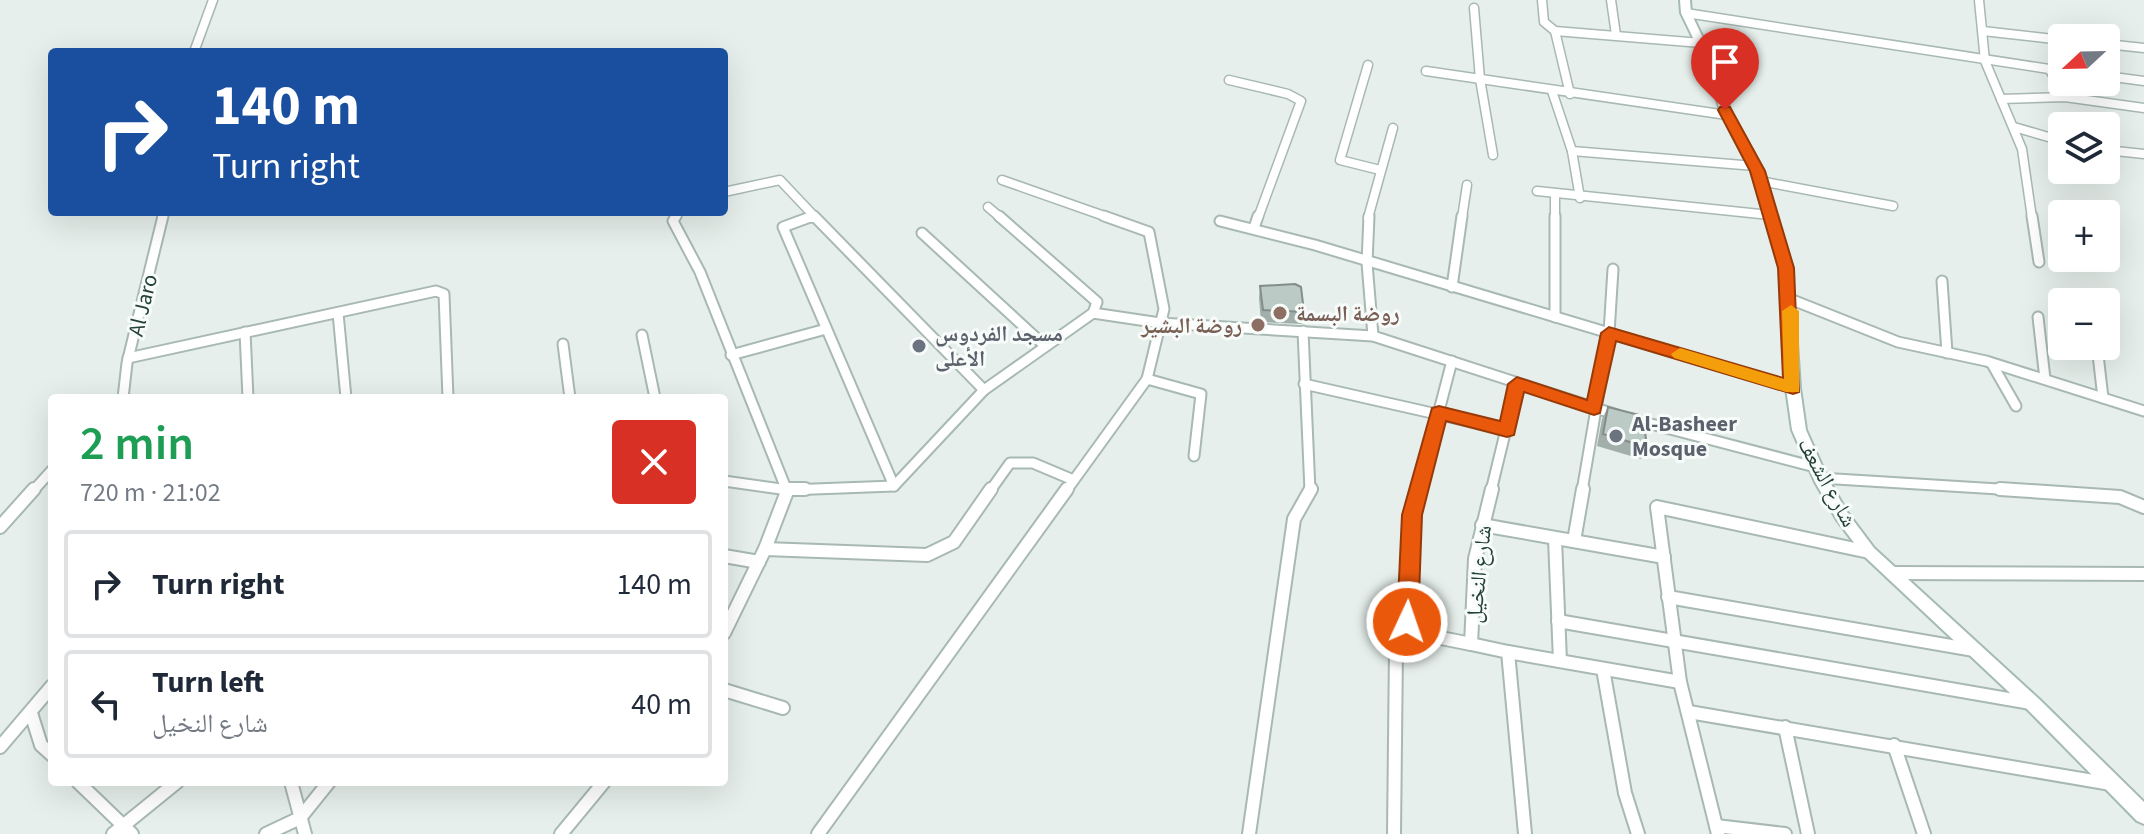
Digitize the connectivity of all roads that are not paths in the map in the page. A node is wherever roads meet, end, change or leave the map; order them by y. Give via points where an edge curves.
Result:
1 (213, 0) edge
2 (1542, 0) edge
3 (1611, 0) edge
4 (1979, 0) edge
5 (1686, 6) edge
6 (1474, 8) dead end
7 (1555, 31) junction
8 (1983, 31) junction
9 (1616, 35) junction
10 (2048, 38) edge
11 (1701, 43) junction
12 (2120, 45) edge
13 (195, 48) edge
14 (2144, 48) edge
15 (1985, 61) junction
16 (1368, 65) dead end
17 (2048, 70) edge
18 (1426, 71) dead end
19 (2120, 78) edge
20 (1480, 79) junction
21 (1229, 80) dead end
22 (2144, 81) edge
23 (1552, 91) junction
24 (1570, 94) junction
25 (2065, 97) joint
26 (2001, 99) junction
27 (2144, 108) edge
28 (1727, 115) junction
29 (2014, 127) junction
30 (1393, 128) dead end
31 (2048, 137) edge
32 (1572, 151) junction
33 (2120, 151) edge
34 (2144, 154) edge
35 (1493, 155) dead end
36 (1380, 170) junction
37 (1758, 173) junction
38 (1002, 180) dead end
39 (1467, 185) dead end
40 (728, 191) edge
41 (1537, 191) dead end
42 (1555, 195) junction
43 (1580, 198) junction
44 (1893, 206) dead end
45 (988, 207) dead end
46 (1770, 215) junction
47 (163, 216) edge
48 (676, 216) edge
49 (814, 216) junction
50 (1220, 221) dead end
51 (1254, 228) junction
52 (922, 233) dead end
53 (2039, 262) dead end
54 (1367, 263) junction
55 (1613, 269) dead end
56 (1942, 281) dead end
57 (1452, 287) junction
58 (1790, 299) junction
59 (338, 313) junction
60 (1093, 313) junction
61 (1555, 317) junction
62 (2038, 317) dead end
63 (1160, 323) junction
64 (826, 329) junction
65 (1303, 331) junction
66 (245, 332) junction
67 (1609, 333) junction
68 (642, 335) dead end
69 (1373, 336) junction
70 (563, 344) dead end
71 (1045, 346) junction
72 (1947, 353) junction
73 (731, 355) junction
74 (128, 358) junction
75 (2099, 360) edge
76 (1452, 361) junction
77 (1992, 364) junction
78 (1147, 379) junction
79 (2045, 379) junction
80 (1304, 384) junction
81 (1517, 384) junction
82 (1793, 388) junction
83 (984, 390) junction
84 (124, 394) edge
85 (248, 394) edge
86 (346, 394) edge
87 (448, 394) edge
88 (569, 394) edge
89 (654, 394) edge
90 (2103, 398) junction
91 (2016, 406) dead end
92 (1594, 409) junction
93 (2144, 411) edge
94 (1439, 412) junction
95 (1507, 430) junction
96 (1194, 456) dead end
97 (1818, 472) junction
98 (48, 474) edge
99 (1071, 479) junction
100 (728, 482) edge
101 (894, 486) junction
102 (788, 490) junction
103 (2144, 507) edge
104 (1482, 525) junction
105 (0, 527) edge
106 (1555, 539) junction
107 (1574, 541) junction
108 (765, 549) junction
109 (1869, 552) junction
110 (728, 557) edge
111 (1664, 557) junction
112 (759, 562) junction
113 (1891, 573) junction
114 (2144, 574) edge
115 (1668, 597) junction
116 (1558, 621) junction
117 (728, 625) edge
118 (1406, 631) junction
119 (1673, 641) junction
120 (1471, 644) junction
121 (1976, 650) junction
122 (1508, 652) junction
123 (1560, 661) junction
124 (1603, 669) junction
125 (1680, 682) junction
126 (48, 691) edge
127 (728, 691) edge
128 (2033, 704) junction
129 (783, 708) dead end
130 (1689, 712) junction
131 (31, 713) junction
132 (1785, 727) junction
133 (1894, 745) junction
134 (0, 747) edge
135 (48, 751) edge
136 (2113, 785) junction
137 (82, 786) edge
138 (173, 786) edge
139 (292, 786) edge
140 (326, 786) edge
141 (601, 786) edge
142 (2144, 815) edge
143 (300, 818) junction
144 (1717, 830) edge
145 (123, 832) edge
146 (266, 834) edge
147 (305, 834) edge
148 (561, 834) edge
149 (818, 834) edge
150 (1249, 834) edge
151 (1394, 834) edge
152 (1525, 834) edge
153 (1638, 834) edge
154 (1785, 834) edge
155 (1808, 834) edge
156 (1924, 834) edge

1 - 13 street
2 - 7 street via 1544,22
3 - 9 street
4 - 8 street
5 - 11 street, شارع الشعف
5 - 15 street
6 - 20 street
7 - 9 street
7 - 24 street
8 - 10 street
8 - 15 street
9 - 11 street
11 - 28 street, شارع الشعف
12 - 14 street
15 - 17 street
15 - 26 street
16 - 36 street via 1340,160
18 - 20 street
19 - 22 street
20 - 23 street
20 - 35 street
21 - 51 street via 1301,101
23 - 24 street
23 - 32 street
24 - 28 street
25 - 26 street
25 - 27 street
26 - 29 street
28 - 37 street, شارع الشعف
29 - 31 street
29 - 53 street via 2031,193
30 - 36 street
32 - 37 street
32 - 43 street
33 - 34 street
36 - 54 street via 1368,219
37 - 44 street
37 - 46 street, شارع الشعف
38 - 63 street via 1149,232 1164,309
39 - 57 street
40 - 49 street via 780,180
41 - 42 street
42 - 43 street
42 - 61 street
43 - 46 street
45 - 60 street via 1097,302
46 - 58 street, شارع الشعف
47 - 74 street, Al Jaro
48 - 73 street via 676,231 700,272
49 - 64 street via 783,227
49 - 83 street
50 - 51 street
51 - 54 street
52 - 71 street
54 - 57 street
54 - 69 street
55 - 67 street
56 - 72 street
57 - 61 street
58 - 72 street via 1898,342
58 - 82 street, شارع الشعف
59 - 66 street
59 - 86 street
59 - 87 street via 436,291 444,294
60 - 63 street
60 - 71 street
61 - 67 street
62 - 79 street
63 - 65 street
63 - 78 street
64 - 73 street
64 - 101 street
65 - 69 street
65 - 80 street
66 - 74 street
66 - 85 street
67 - 82 street
67 - 92 street
68 - 89 street
69 - 76 street
70 - 88 street
71 - 83 street
72 - 77 street
73 - 102 street
74 - 84 street, Al Jaro
75 - 90 street
76 - 81 street
76 - 94 street
77 - 79 street
77 - 91 street
78 - 96 street via 1201,394
78 - 99 street
79 - 90 street
80 - 94 street
80 - 150 street via 1312,488 1294,519
81 - 92 street
81 - 95 street, شارع النخيل
82 - 97 street, شارع الشعف via 1799,430
83 - 101 street
90 - 93 street
92 - 97 street
92 - 107 street
94 - 95 street
94 - 118 street via 1412,515
95 - 104 street, شارع النخيل
97 - 103 street via 2120,497
97 - 109 street, شارع الشعف
98 - 105 street
99 - 108 street via 1033,463 1010,463 954,542 927,555
99 - 149 street
100 - 102 street
101 - 102 street
102 - 108 street
104 - 106 street
104 - 120 street, شارع النخيل
106 - 107 street
106 - 116 street
107 - 111 street
108 - 112 street
109 - 111 street via 1657,507
109 - 113 street, شارع الشعف
110 - 112 street
111 - 115 street
112 - 117 street
113 - 114 street
113 - 121 street, شارع الشعف
115 - 119 street
115 - 121 street
116 - 119 street
116 - 123 street
118 - 120 street
118 - 151 street via 1400,633 1396,649
119 - 125 street
119 - 128 street
120 - 122 street, شارع النخيل
121 - 128 street, شارع الشعف
122 - 123 street, شارع النخيل
122 - 152 street
123 - 124 street, شارع النخيل
124 - 125 street, شارع النخيل
124 - 153 street via 1625,793
125 - 130 street
126 - 131 street
127 - 129 street
128 - 136 street, شارع الشعف
130 - 132 street
130 - 144 street
131 - 134 street
131 - 135 street
132 - 133 street
132 - 155 street
133 - 136 street
133 - 156 street
136 - 142 street, شارع الشعف
137 - 145 street
138 - 145 street
139 - 143 street
140 - 143 street
141 - 148 street
143 - 146 street
143 - 147 street
144 - 154 street

